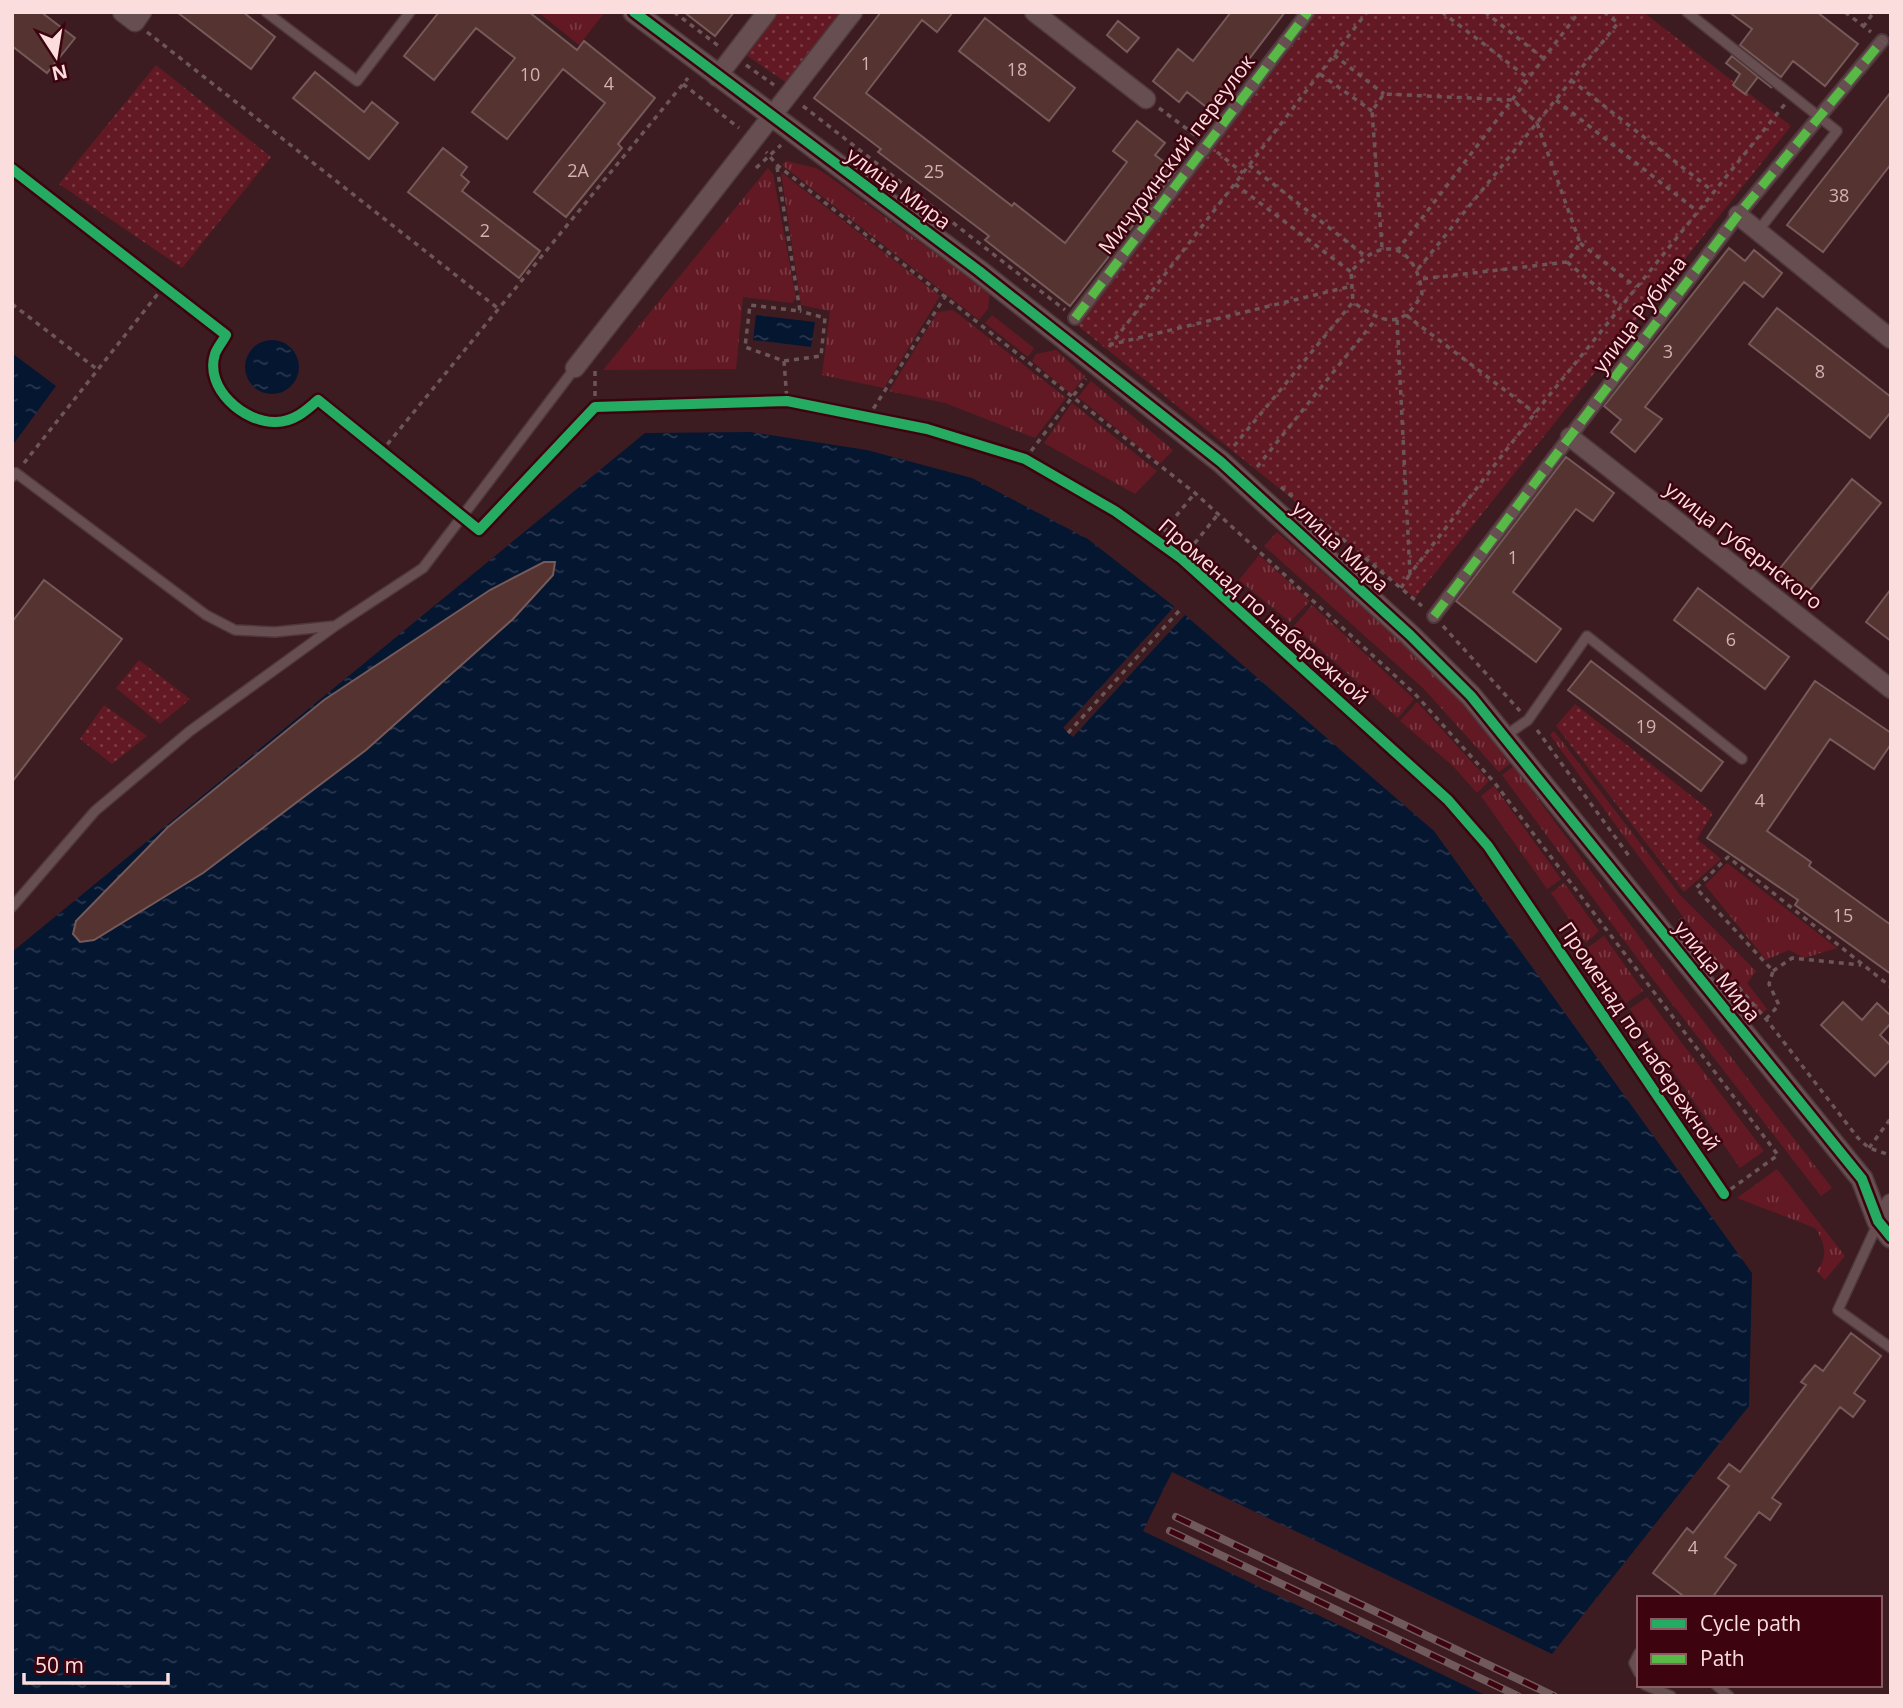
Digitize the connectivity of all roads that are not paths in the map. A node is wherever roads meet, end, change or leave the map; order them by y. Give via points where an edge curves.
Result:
1 (266, 12) edge
2 (410, 12) edge
3 (634, 12) edge
4 (767, 12) edge
5 (853, 12) edge
6 (1034, 12) edge
7 (1308, 12) edge
8 (1687, 12) edge
9 (1882, 41) road end
10 (717, 77) junction
11 (1146, 99) dead end
12 (771, 117) junction
13 (1819, 117) junction
14 (1738, 215) junction
15 (1758, 231) junction
16 (1075, 318) road end
17 (1891, 338) edge
18 (575, 368) joint
19 (1570, 437) junction
20 (14, 475) edge
21 (1434, 616) dead end
22 (335, 626) junction
23 (1891, 689) edge
24 (1504, 737) junction
25 (1742, 759) dead end
26 (12, 907) edge
27 (1891, 1203) edge
28 (1885, 1229) edge
29 (1891, 1348) edge
30 (1650, 1687) edge
31 (1671, 1696) edge

1 - 2 lane via 357,82
3 - 10 street, улица Мира
4 - 10 street
5 - 12 street
6 - 11 street
7 - 16 street, Мичуринский переулок
8 - 13 lane
9 - 13 street, улица Рубина
10 - 12 street, улица Мира
12 - 18 street
12 - 24 street, улица Мира via 979,271 1244,482 1410,635 1471,696
13 - 14 street, улица Рубина
13 - 15 lane via 1837,131
14 - 15 street
14 - 19 street, улица Рубина
15 - 17 street
18 - 22 lane via 424,568
19 - 21 street, улица Рубина
19 - 23 street, улица Губернского
20 - 22 lane via 206,615 235,630 275,632
22 - 26 lane via 190,731 94,811
24 - 25 lane via 1528,720 1587,636
24 - 28 street, улица Мира via 1862,1179
27 - 28 street
28 - 29 lane via 1838,1310
30 - 31 lane

